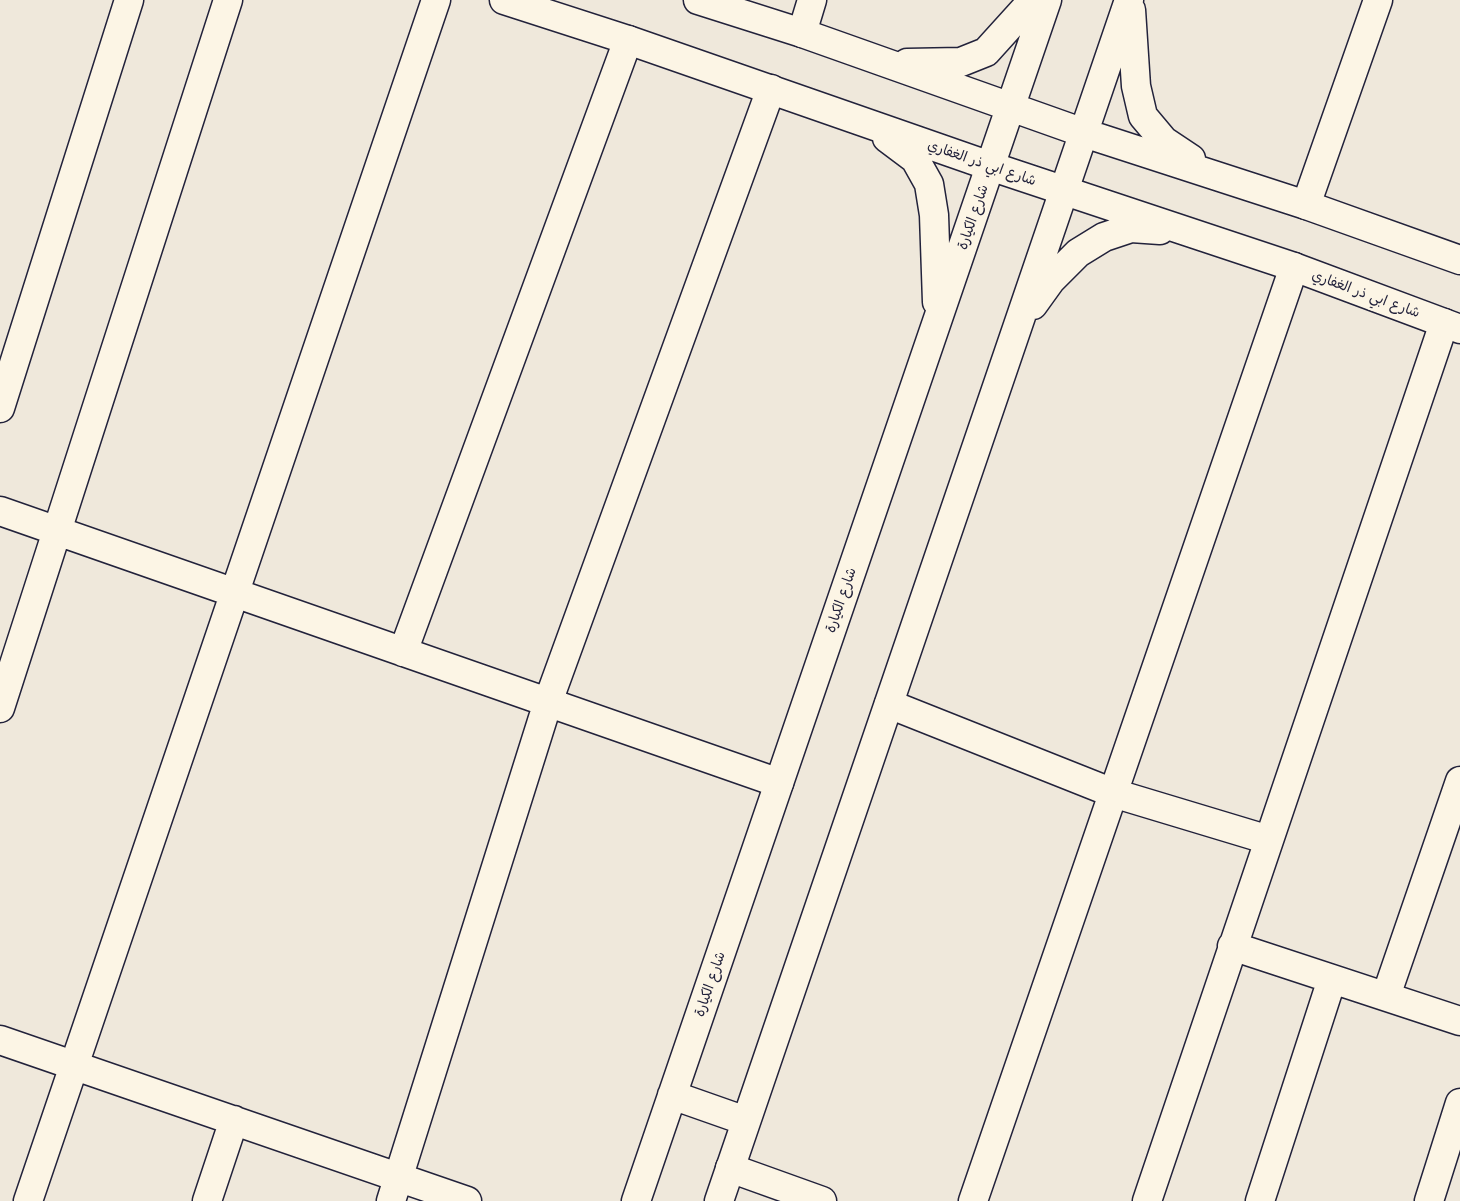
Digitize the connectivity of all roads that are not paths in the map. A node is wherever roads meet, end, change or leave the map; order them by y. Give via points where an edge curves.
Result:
1 (129, 0) edge
2 (228, 0) edge
3 (436, 0) edge
4 (504, 0) edge
5 (698, 0) edge
6 (812, 0) edge
7 (1033, 0) edge
8 (1047, 0) edge
9 (1130, 0) edge
10 (1378, 0) edge
11 (802, 32) junction
12 (628, 40) junction
13 (882, 62) junction
14 (771, 89) junction
15 (1010, 108) junction
16 (870, 124) junction
17 (1084, 133) junction
18 (990, 166) junction
19 (1215, 176) junction
20 (1064, 190) junction
21 (1306, 205) junction
22 (1186, 232) junction
23 (1460, 260) edge
24 (1294, 268) junction
25 (937, 320) junction
26 (1018, 326) junction
27 (1452, 326) edge
28 (0, 408) edge
29 (0, 511) edge
30 (57, 531) junction
31 (234, 592) junction
32 (403, 652) junction
33 (548, 702) junction
34 (889, 704) junction
35 (0, 708) edge
36 (1460, 781) edge
37 (779, 783) junction
38 (1113, 793) junction
39 (1268, 840) junction
40 (1232, 946) junction
41 (1332, 979) junction
42 (1386, 996) junction
43 (1460, 1021) edge
44 (0, 1040) edge
45 (73, 1065) junction
46 (672, 1096) junction
47 (1460, 1103) edge
48 (234, 1120) junction
49 (746, 1121) junction
50 (730, 1168) junction
51 (395, 1189) edge
52 (28, 1201) edge
53 (207, 1201) edge
54 (467, 1201) edge
55 (636, 1201) edge
56 (719, 1201) edge
57 (822, 1201) edge
58 (973, 1201) edge
59 (1147, 1201) edge
60 (1260, 1201) edge
61 (1429, 1201) edge

1 - 28 street
2 - 30 street
3 - 31 street
4 - 12 street, شارع ابي ذر الغفاري
5 - 11 street
6 - 11 street
7 - 13 street via 986,52 961,62 927,65
8 - 15 street, شارع الكيارة
9 - 17 street
9 - 19 street via 1136,86 1143,116 1164,141
10 - 21 street
11 - 13 street
12 - 14 street, شارع ابي ذر الغفاري
12 - 32 street
13 - 15 street
14 - 16 street, شارع ابي ذر الغفاري
14 - 33 street
15 - 17 street
15 - 18 street, شارع الكيارة
16 - 18 street, شارع ابي ذر الغفاري
16 - 25 street via 915,159 929,184 934,216
17 - 19 street
17 - 20 street
18 - 20 street, شارع ابي ذر الغفاري
18 - 25 street, شارع الكيارة
19 - 21 street
20 - 22 street, شارع ابي ذر الغفاري
20 - 26 street
21 - 23 street
22 - 24 street, شارع ابي ذر الغفاري
22 - 26 street via 1131,228 1104,237 1078,253 1051,280
24 - 27 street, شارع ابي ذر الغفاري
24 - 38 street
25 - 37 street, شارع الكيارة
26 - 34 street
27 - 39 street
29 - 30 street
30 - 31 street
30 - 35 street
31 - 32 street
31 - 45 street
32 - 33 street
33 - 37 street
33 - 51 street
34 - 38 street
34 - 49 street
36 - 42 street
37 - 46 street, شارع الكيارة
38 - 39 street
38 - 58 street
39 - 40 street
40 - 41 street
40 - 59 street
41 - 42 street
41 - 60 street
42 - 43 street
44 - 45 street
45 - 48 street
45 - 52 street
46 - 49 street
46 - 55 street, شارع الكيارة
47 - 61 street
48 - 51 street
48 - 53 street
49 - 50 street
50 - 56 street
50 - 57 street
51 - 54 street

